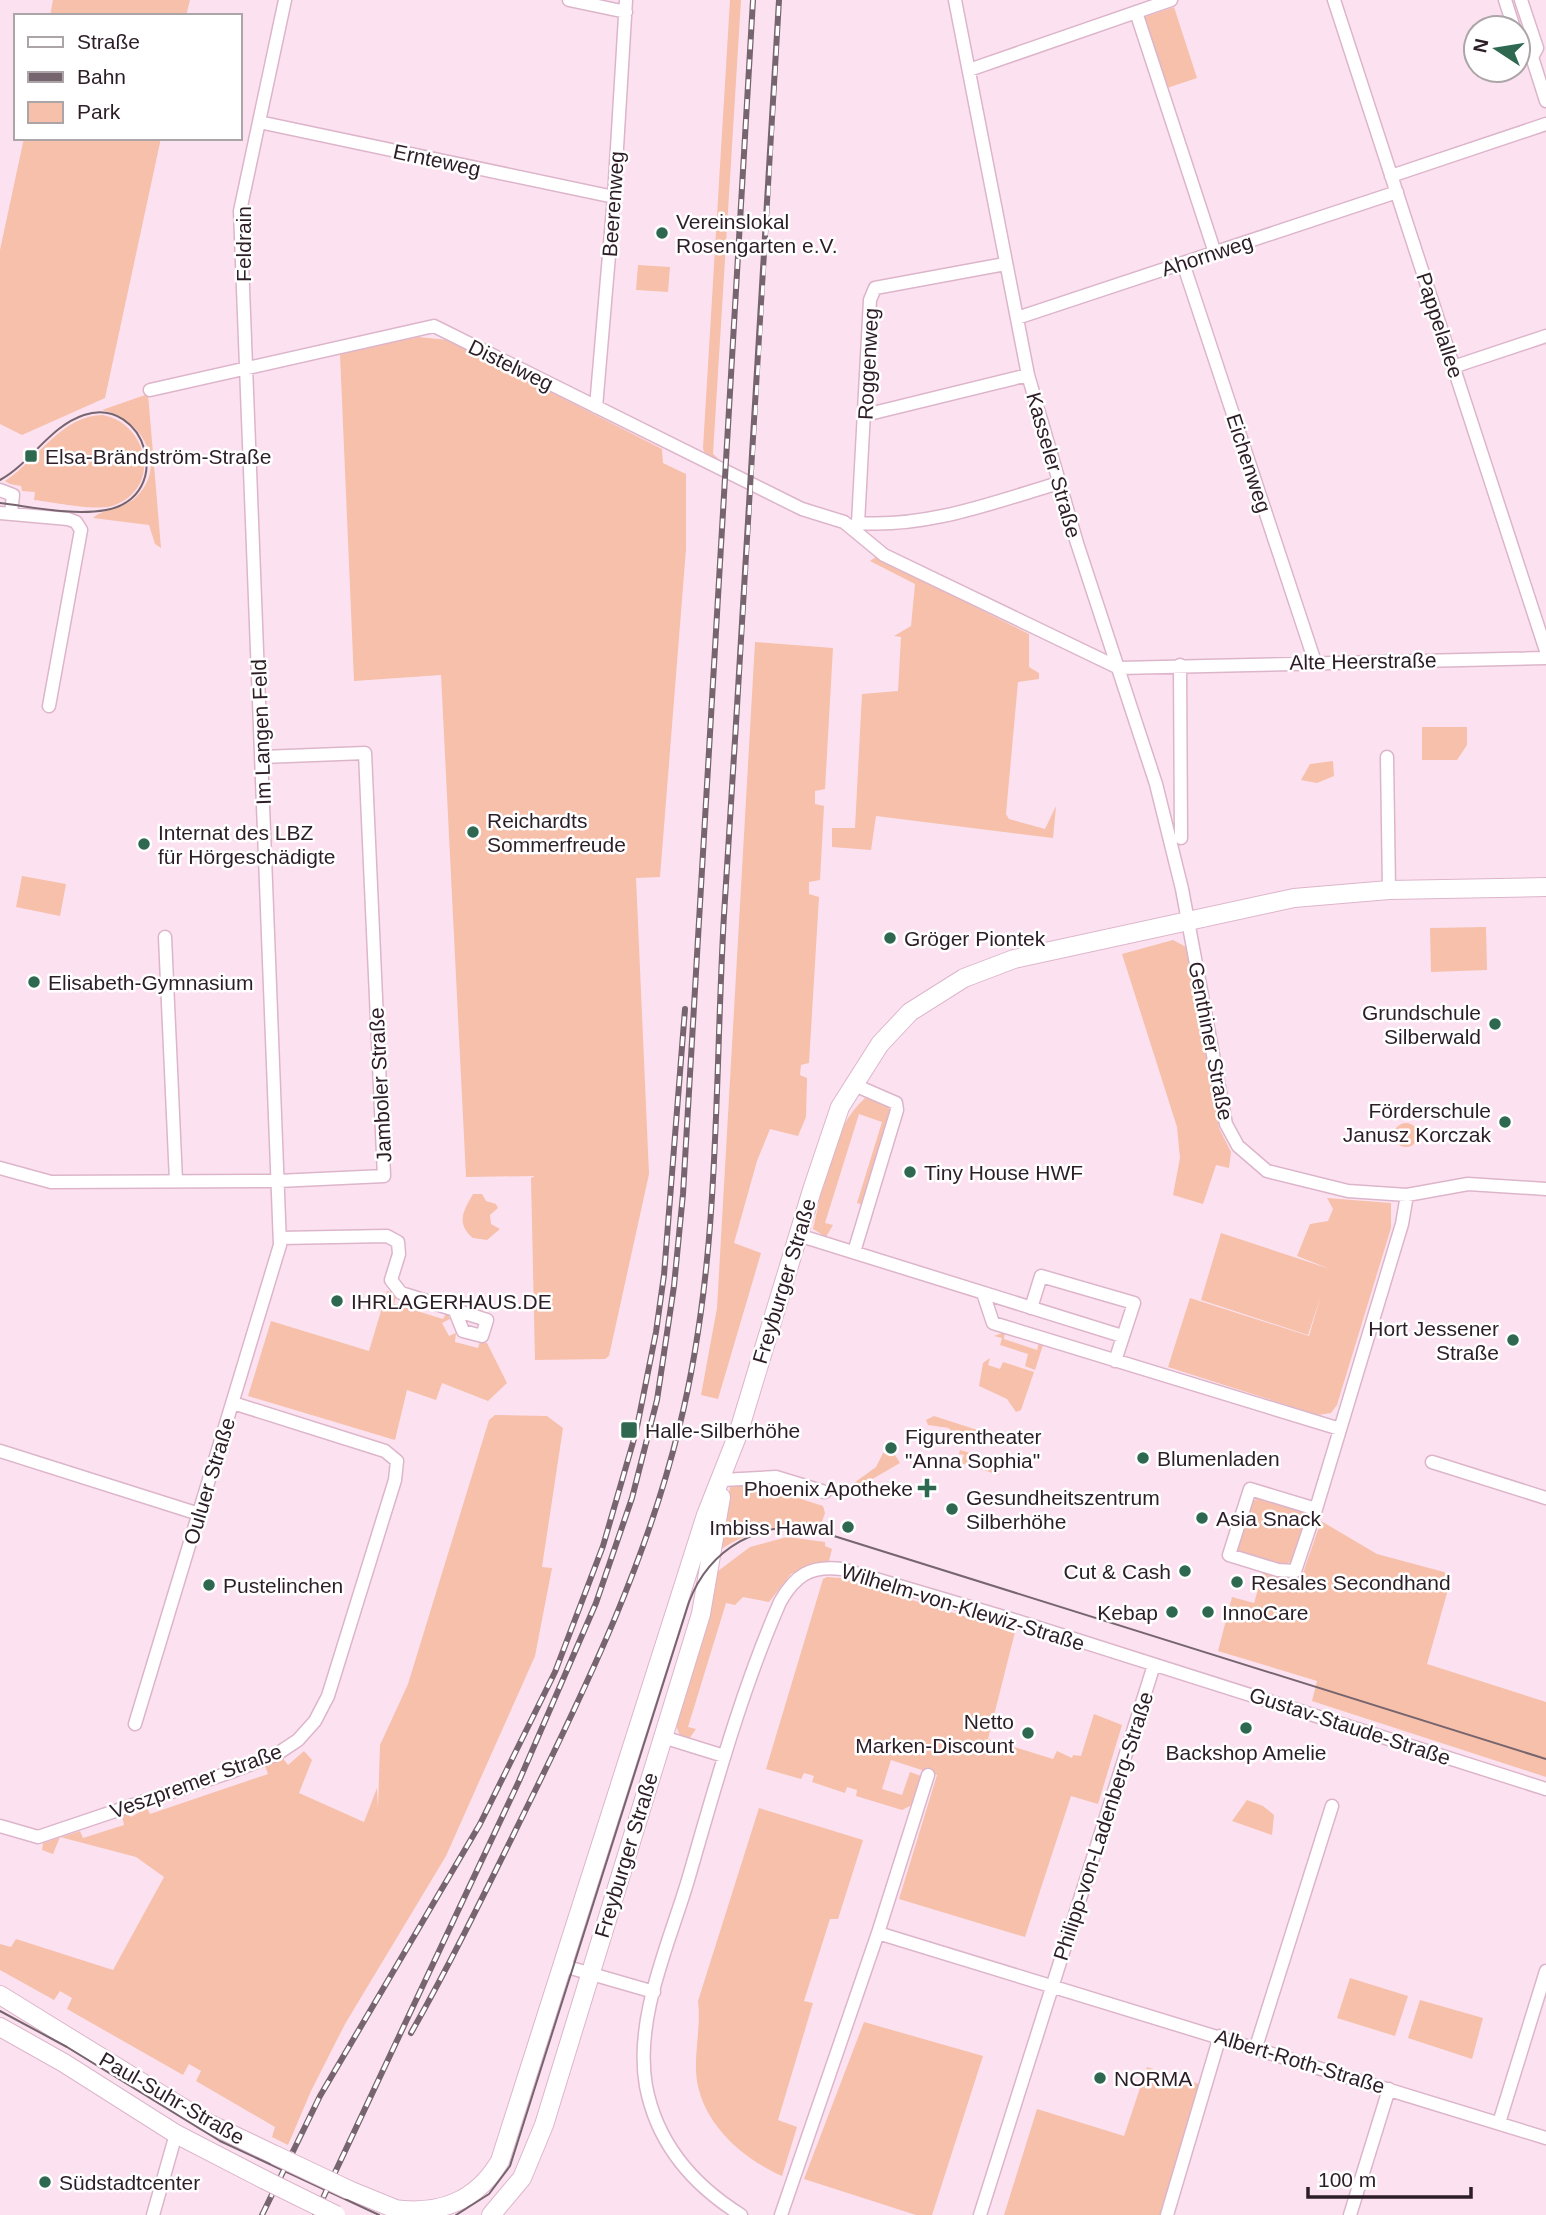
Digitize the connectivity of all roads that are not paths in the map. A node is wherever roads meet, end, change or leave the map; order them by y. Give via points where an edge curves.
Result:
1 (285, 0) edge
2 (569, 0) edge
3 (955, 0) edge
4 (1171, 0) edge
5 (1334, 0) edge
6 (626, 6) edge
7 (1139, 7) edge
8 (1532, 33) edge
9 (1532, 57) joint
10 (969, 70) junction
11 (1546, 101) edge
12 (259, 122) junction
13 (1546, 124) edge
14 (1391, 176) junction
15 (1396, 192) junction
16 (614, 197) junction
17 (1215, 253) junction
18 (1184, 263) junction
19 (1005, 264) junction
20 (1017, 317) junction
21 (1546, 336) edge
22 (1453, 366) junction
23 (246, 367) junction
24 (1028, 375) junction
25 (150, 390) dead end
26 (596, 407) junction
27 (865, 415) junction
28 (1059, 483) junction
29 (0, 490) edge
30 (5, 514) edge
31 (855, 525) junction
32 (1546, 651) edge
33 (1546, 659) edge
34 (1315, 662) junction
35 (1180, 665) junction
36 (1119, 668) junction
37 (49, 706) dead end
38 (262, 757) junction
39 (1387, 757) dead end
40 (1181, 838) dead end
41 (1546, 887) edge
42 (1389, 890) junction
43 (1187, 921) junction
44 (165, 937) dead end
45 (852, 1084) junction
46 (0, 1168) edge
47 (176, 1181) junction
48 (278, 1181) junction
49 (1546, 1189) edge
50 (1407, 1195) junction
51 (798, 1235) junction
52 (280, 1238) junction
53 (854, 1252) junction
54 (983, 1293) junction
55 (1031, 1308) junction
56 (455, 1311) dead end
57 (1122, 1336) junction
58 (1115, 1361) junction
59 (233, 1403) junction
60 (1340, 1429) junction
61 (0, 1451) edge
62 (1432, 1462) dead end
63 (722, 1480) junction
64 (825, 1492) dead end
65 (1546, 1497) edge
66 (1316, 1508) junction
67 (199, 1514) junction
68 (1154, 1665) junction
69 (135, 1724) dead end
70 (663, 1737) junction
71 (724, 1756) junction
72 (928, 1775) dead end
73 (1546, 1789) edge
74 (1332, 1806) dead end
75 (0, 1826) edge
76 (878, 1933) junction
77 (564, 1966) junction
78 (1546, 1971) edge
79 (589, 1973) junction
80 (1052, 1987) junction
81 (654, 1992) junction
82 (0, 1995) edge
83 (0, 2027) edge
84 (1220, 2036) junction
85 (1256, 2047) junction
86 (1389, 2089) junction
87 (1499, 2123) junction
88 (176, 2134) junction
89 (1546, 2138) edge
90 (513, 2192) junction
91 (460, 2203) joint
92 (401, 2212) edge
93 (153, 2215) edge
94 (337, 2215) edge
95 (491, 2215) edge
96 (510, 2215) edge
97 (741, 2215) edge
98 (781, 2215) edge
99 (980, 2215) edge
100 (1167, 2215) edge
101 (1350, 2215) edge

1 - 12 street, Feldrain
2 - 6 street
3 - 10 street, Kasseler Straße
4 - 7 street
5 - 14 street, Pappelallee
6 - 16 street, Beerenweg
7 - 10 street
7 - 17 street
8 - 9 street via 1537,48
9 - 11 street
10 - 19 street, Kasseler Straße
12 - 16 street, Ernteweg
12 - 23 street, Feldrain via 240,211
13 - 14 street
14 - 15 street, Pappelallee
15 - 17 street, Ahornweg
15 - 22 street, Pappelallee
16 - 26 street, Beerenweg
17 - 18 street, Ahornweg
18 - 20 street, Ahornweg
18 - 34 street, Eichenweg
19 - 20 street, Kasseler Straße
19 - 27 street, Roggenweg via 875,288 870,300
20 - 24 street, Kasseler Straße
21 - 22 street
22 - 32 street, Pappelallee
23 - 25 street, Distelweg
23 - 26 street, Distelweg via 434,326
23 - 38 street, Im Langen Feld
24 - 27 street
24 - 28 street, Kasseler Straße
26 - 31 street, Distelweg via 802,509
27 - 31 street, Roggenweg
28 - 31 street via 943,517
28 - 36 street, Kasseler Straße
29 - 30 street via 13,495
30 - 37 street via 68,519 81,530
31 - 36 street, Alte Heerstraße via 884,555
33 - 34 street, Alte Heerstraße
34 - 35 street, Alte Heerstraße
35 - 36 street, Alte Heerstraße
35 - 40 street
36 - 43 street, Kasseler Straße via 1156,784
38 - 48 street, Im Langen Feld
38 - 48 street, Jamboler Straße via 365,753 384,1176
39 - 42 street
41 - 42 street, Freyburger Straße
42 - 43 street, Freyburger Straße via 1294,898
43 - 45 street, Freyburger Straße via 1049,949 964,978 910,1012
43 - 50 street, Genthiner Straße via 1226,1124 1238,1146 1267,1171 1300,1181 1348,1191
44 - 47 street
45 - 51 street, Freyburger Straße via 826,1146
45 - 53 street via 896,1103 897,1110
46 - 47 street, Jamboler Straße via 51,1182
47 - 48 street, Jamboler Straße
48 - 52 street, Ouluer Straße
49 - 50 street, Genthiner Straße via 1468,1184
50 - 60 street
51 - 53 street
51 - 63 street, Freyburger Straße
52 - 56 street via 387,1236 398,1242 399,1248 391,1280 395,1288
52 - 59 street, Ouluer Straße via 276,1266
53 - 54 street
54 - 55 street
54 - 58 street via 993,1323
55 - 57 street
55 - 57 street via 1041,1276 1134,1303
57 - 58 street
58 - 60 street
59 - 67 street, Ouluer Straße
59 - 75 street, Veszpremer Straße via 385,1451 397,1461 331,1685 314,1721 298,1740 277,1754 164,1795 38,1837
60 - 66 street
61 - 67 street
62 - 65 street
63 - 64 street via 776,1477
63 - 70 street, Freyburger Straße via 701,1614
63 - 77 street, Freyburger Straße via 706,1515
66 - 66 street via 1250,1489 1229,1555 1295,1571
67 - 69 street, Ouluer Straße
68 - 71 street, Wilhelm-von-Klewiz-Straße via 824,1567 806,1571 790,1584 780,1602
68 - 73 street, Gustav-Staude-Straße
68 - 80 street, Philipp-von-Ladenberg-Straße
70 - 71 street
70 - 79 street, Freyburger Straße
71 - 81 street, Wilhelm-von-Klewiz-Straße
72 - 76 street
74 - 85 street
76 - 80 street, Albert-Roth-Straße
76 - 98 street
77 - 79 street
77 - 91 street, Freyburger Straße via 500,2161 485,2184
78 - 87 street
79 - 81 street
79 - 90 street, Freyburger Straße via 544,2125
80 - 84 street, Albert-Roth-Straße
80 - 99 street, Philipp-von-Ladenberg-Straße
81 - 97 street, Wilhelm-von-Klewiz-Straße via 644,2038 646,2086 664,2140 694,2180
82 - 92 street, Paul-Suhr-Straße, bridge via 206,2122
83 - 88 street, Paul-Suhr-Straße
84 - 85 street, Albert-Roth-Straße
84 - 100 street
85 - 86 street, Albert-Roth-Straße
86 - 87 street, Albert-Roth-Straße
86 - 101 street
87 - 89 street, Albert-Roth-Straße
88 - 93 street
88 - 94 street, Paul-Suhr-Straße, bridge
90 - 95 street, Freyburger Straße
90 - 96 street
91 - 92 street, Paul-Suhr-Straße via 428,2212

